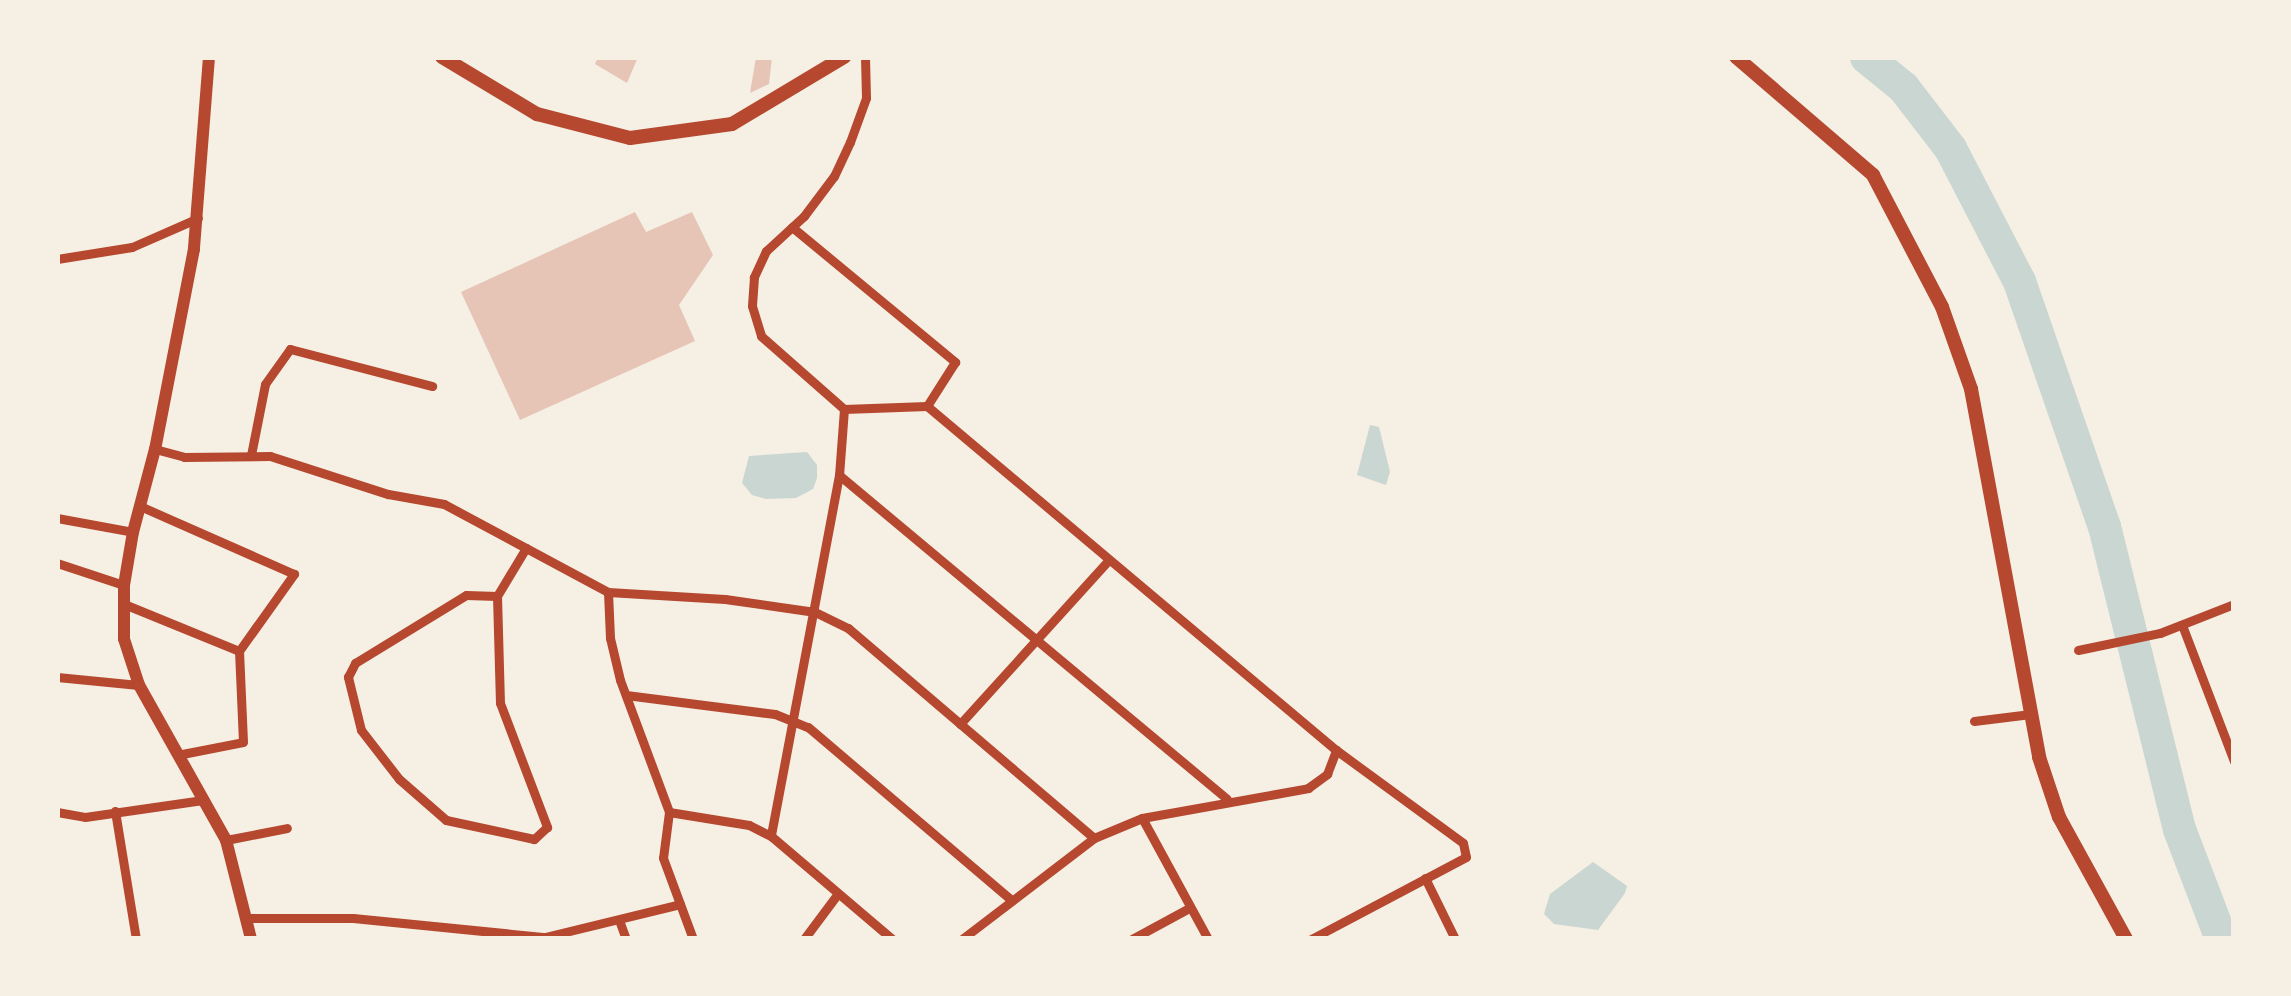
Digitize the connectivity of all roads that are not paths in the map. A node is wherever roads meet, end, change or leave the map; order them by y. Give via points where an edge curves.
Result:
1 (209, 57) edge
2 (442, 57) edge
3 (844, 57) edge
4 (866, 57) edge
5 (1736, 57) edge
6 (198, 218) junction
7 (792, 227) junction
8 (57, 259) edge
9 (432, 386) dead end
10 (927, 406) junction
11 (844, 409) junction
12 (155, 449) junction
13 (250, 455) junction
14 (838, 476) junction
15 (140, 506) junction
16 (57, 518) edge
17 (133, 532) junction
18 (526, 548) junction
19 (1108, 561) junction
20 (57, 563) edge
21 (124, 585) junction
22 (608, 592) junction
23 (497, 596) junction
24 (124, 604) junction
25 (2234, 604) edge
26 (815, 612) junction
27 (2182, 625) junction
28 (1037, 640) junction
29 (2078, 650) dead end
30 (239, 652) junction
31 (57, 677) edge
32 (140, 685) junction
33 (626, 695) junction
34 (2031, 714) junction
35 (1974, 721) dead end
36 (796, 722) junction
37 (960, 724) junction
38 (1336, 750) junction
39 (177, 755) junction
40 (2234, 761) edge
41 (1227, 799) junction
42 (203, 800) junction
43 (115, 811) junction
44 (57, 812) edge
45 (669, 812) junction
46 (1142, 818) junction
47 (286, 828) dead end
48 (771, 836) junction
49 (1094, 838) junction
50 (226, 840) junction
51 (1425, 878) junction
52 (836, 896) junction
53 (1011, 900) junction
54 (680, 904) junction
55 (1189, 908) junction
56 (248, 918) junction
57 (620, 920) junction
58 (136, 939) edge
59 (251, 939) edge
60 (626, 939) edge
61 (692, 939) edge
62 (804, 939) edge
63 (892, 939) edge
64 (962, 939) edge
65 (1132, 939) edge
66 (1208, 939) edge
67 (1311, 939) edge
68 (1455, 939) edge
69 (2126, 939) edge

1 - 6 main road
2 - 3 highway via 537,114 630,138 732,124
4 - 7 street via 866,98 850,142
5 - 34 highway via 1874,175 1942,307 1971,389
6 - 8 street via 132,247
6 - 12 main road
7 - 10 street via 955,362
7 - 11 street via 766,251 752,306 761,336
9 - 13 street via 290,349 265,384
10 - 11 street
10 - 19 street
11 - 14 street
12 - 13 street via 184,457
12 - 15 main road
13 - 18 street via 444,504
14 - 26 street
14 - 28 street
15 - 17 main road
15 - 30 street via 294,574
16 - 17 street
17 - 21 main road
18 - 22 street
18 - 23 street
19 - 28 street
19 - 38 street
20 - 21 street
21 - 24 main road
22 - 26 street
22 - 33 street
23 - 23 street via 466,595 355,663 348,677 361,730 379,758 446,820 534,839 547,827 500,703
24 - 30 street
24 - 32 main road via 124,639
25 - 27 street
26 - 36 street
26 - 37 street via 848,628
27 - 29 street
27 - 40 street
28 - 37 street
28 - 41 street
30 - 39 street via 243,742
31 - 32 street
32 - 39 main road
33 - 36 street
33 - 45 street
34 - 35 street
34 - 69 highway via 2059,817
36 - 48 street
36 - 53 street
37 - 49 street
38 - 41 street via 1327,775 1308,788
38 - 51 street via 1463,842 1466,857
39 - 42 main road
41 - 46 street
42 - 43 street
42 - 50 main road
43 - 44 street
43 - 58 street
45 - 48 street
45 - 54 street via 663,858
46 - 49 street
46 - 55 street
47 - 50 street
48 - 52 street
49 - 53 street
50 - 56 main road
51 - 67 street
51 - 68 street
52 - 62 street
52 - 63 street
53 - 64 street
54 - 57 street
54 - 61 street
55 - 65 street
55 - 66 street
56 - 57 street via 353,918 545,937
56 - 59 main road
57 - 60 street

